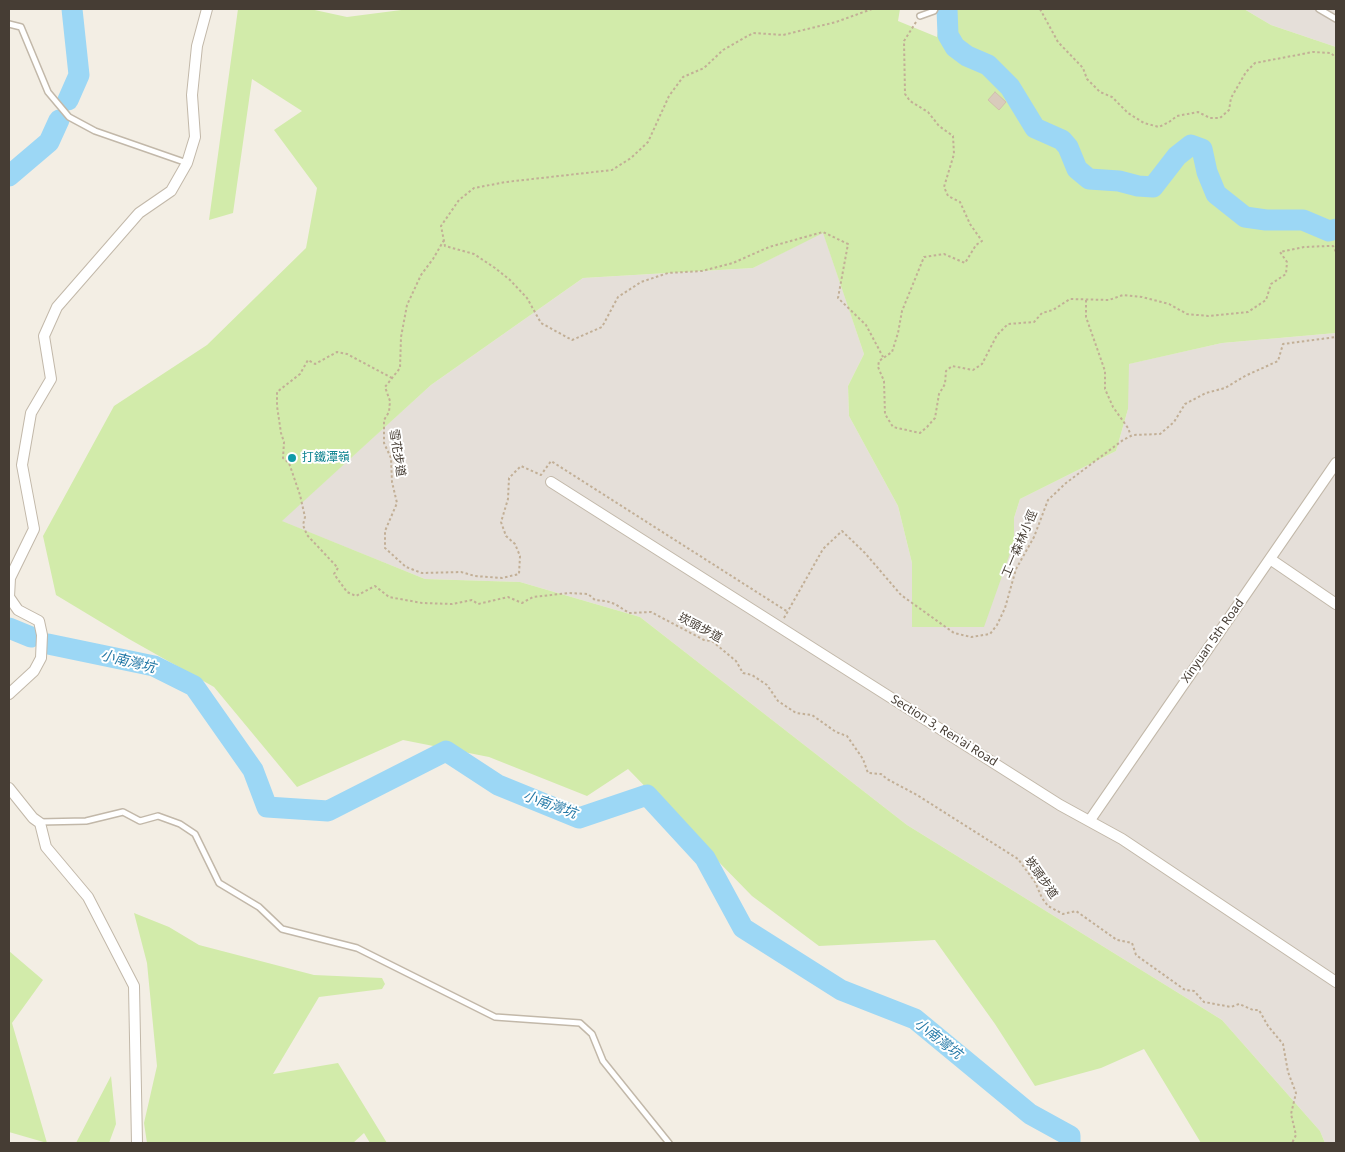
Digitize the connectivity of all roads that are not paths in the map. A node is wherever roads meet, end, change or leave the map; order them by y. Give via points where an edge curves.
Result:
1 (207, 9) edge
2 (935, 9) edge
3 (1319, 9) edge
4 (920, 16) road end
5 (1336, 19) edge
6 (9, 24) edge
7 (187, 163) junction
8 (1336, 463) edge
9 (551, 482) dead end
10 (1270, 559) junction
11 (1336, 604) edge
12 (9, 694) edge
13 (9, 788) edge
14 (1090, 820) junction
15 (40, 822) junction
16 (1336, 982) edge
17 (137, 1143) edge
18 (669, 1143) edge

1 - 7 street via 197,46 192,95 194,137
2 - 4 lane
3 - 5 lane
6 - 7 lane via 21,27 48,92 69,117 95,131
7 - 12 street via 171,191 139,213 57,308 44,336 51,379 31,413 22,465 34,530 10,578 10,597 18,610 39,621 41,658 34,671
8 - 10 street, Xinyuan 5th Road
9 - 14 street, Section 3, Ren'ai Road
10 - 11 street
10 - 14 street, Xinyuan 5th Road
13 - 15 street
14 - 16 street, Section 3, Ren'ai Road via 1122,838
15 - 17 street via 46,847 88,897 134,986
15 - 18 lane via 86,820 123,812 140,821 158,816 195,834 219,883 259,907 282,929 357,948 496,1017 580,1023 592,1034 603,1060

